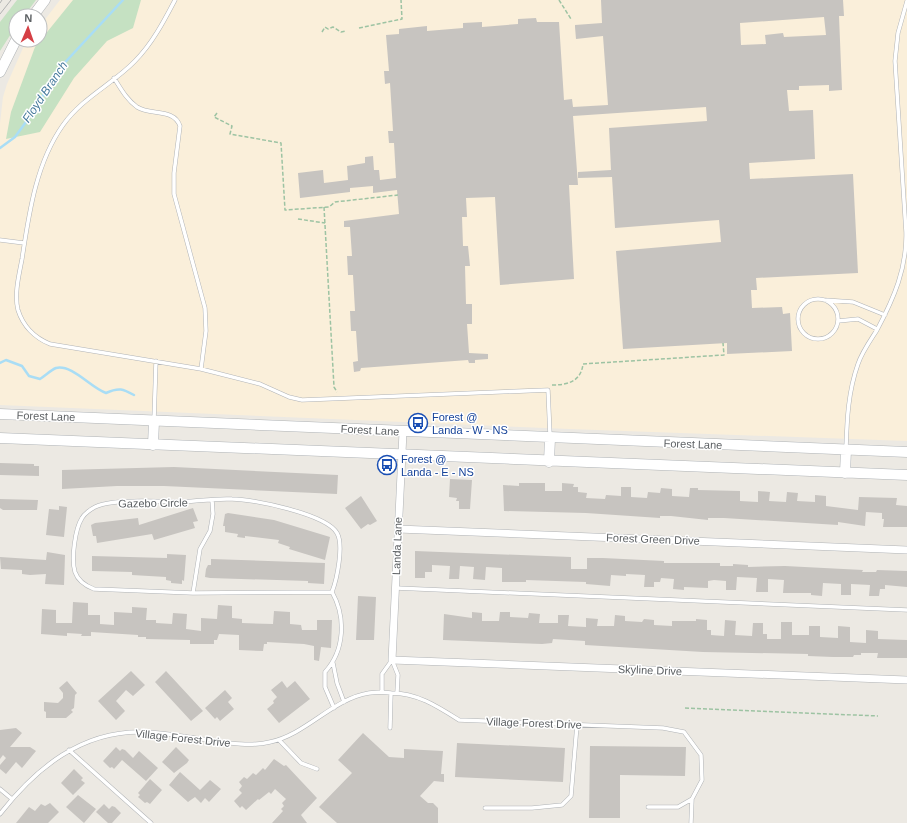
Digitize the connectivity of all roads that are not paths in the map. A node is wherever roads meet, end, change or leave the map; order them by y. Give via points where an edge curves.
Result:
1 (175, 0) edge
2 (907, 2) edge
3 (12, 48) edge
4 (0, 72) edge
5 (114, 78) junction
6 (0, 240) edge
7 (24, 243) junction
8 (821, 300) junction
9 (885, 315) junction
10 (838, 321) junction
11 (877, 328) junction
12 (156, 362) junction
13 (201, 369) junction
14 (0, 414) edge
15 (154, 421) junction
16 (403, 432) junction
17 (0, 438) edge
18 (550, 438) junction
19 (153, 444) junction
20 (846, 450) junction
21 (907, 452) edge
22 (402, 455) junction
23 (549, 462) junction
24 (845, 473) junction
25 (907, 476) edge
26 (212, 500) junction
27 (398, 529) junction
28 (907, 550) edge
29 (396, 588) junction
30 (332, 592) junction
31 (193, 593) junction
32 (907, 610) edge
33 (392, 660) junction
34 (333, 663) junction
35 (907, 680) edge
36 (382, 692) junction
37 (390, 692) junction
38 (397, 693) junction
39 (344, 702) junction
40 (334, 708) junction
41 (577, 725) junction
42 (390, 728) dead end
43 (279, 740) junction
44 (69, 750) junction
45 (317, 769) dead end
46 (0, 789) edge
47 (12, 799) junction
48 (692, 799) junction
49 (648, 807) dead end
50 (485, 808) dead end
51 (0, 814) edge
52 (151, 823) edge
53 (691, 823) edge

1 - 5 lane via 144,50 132,64
2 - 9 lane via 898,33 895,62 906,248 901,278
3 - 4 main road
5 - 7 lane via 82,103 57,134 38,178
5 - 13 lane via 137,107 173,116 180,126 174,194 206,314 206,340
6 - 7 lane
7 - 12 lane via 17,300 22,319 34,334 57,346
8 - 9 lane via 853,302
8 - 10 lane via 835,310
8 - 10 lane via 810,301 801,309 798,319 801,329 813,338 824,338 833,332
9 - 11 lane
10 - 11 lane via 858,319
11 - 20 lane via 861,356 853,379 848,400
12 - 13 lane
12 - 15 lane
13 - 18 lane via 260,384 302,400 548,390
14 - 15 main road, Forest Lane
15 - 16 main road, Forest Lane
15 - 19 main road
16 - 18 main road, Forest Lane
16 - 22 street, Landa Lane
17 - 19 main road
18 - 20 main road, Forest Lane
18 - 23 main road
19 - 22 main road
20 - 21 main road, Forest Lane
20 - 24 main road
22 - 23 main road
22 - 27 street, Landa Lane
23 - 24 main road
24 - 25 main road
26 - 30 lane, Gazebo Circle via 233,499 265,504 327,522 337,533 339,558
26 - 31 lane via 210,531 200,549
26 - 31 lane, Gazebo Circle via 130,501 96,506 82,516 77,528 73,558 75,572 84,585 94,589
27 - 28 street, Forest Green Drive
27 - 29 street, Landa Lane
29 - 32 lane
29 - 33 street, Landa Lane
30 - 31 lane, Gazebo Circle
30 - 34 lane via 339,605 342,640
33 - 35 street, Skyline Drive
33 - 36 lane via 382,674
33 - 38 lane via 398,675
34 - 39 lane
34 - 40 lane via 325,672 325,687
36 - 37 lane, Village Forest Drive
36 - 39 lane, Village Forest Drive via 362,694
37 - 38 lane, Village Forest Drive
37 - 42 lane
38 - 41 lane, Village Forest Drive via 420,697 459,720
39 - 40 lane, Village Forest Drive
40 - 43 lane, Village Forest Drive via 300,731
41 - 48 lane, Village Forest Drive via 663,728 684,732 700,754 702,780
41 - 50 lane via 571,796 562,805
43 - 44 lane, Village Forest Drive via 264,744 244,744 132,732 93,739
43 - 45 lane via 302,763
44 - 47 lane, Village Forest Drive via 39,771
44 - 52 lane
46 - 47 lane
47 - 51 lane, Village Forest Drive
48 - 49 lane via 678,807
48 - 53 lane

